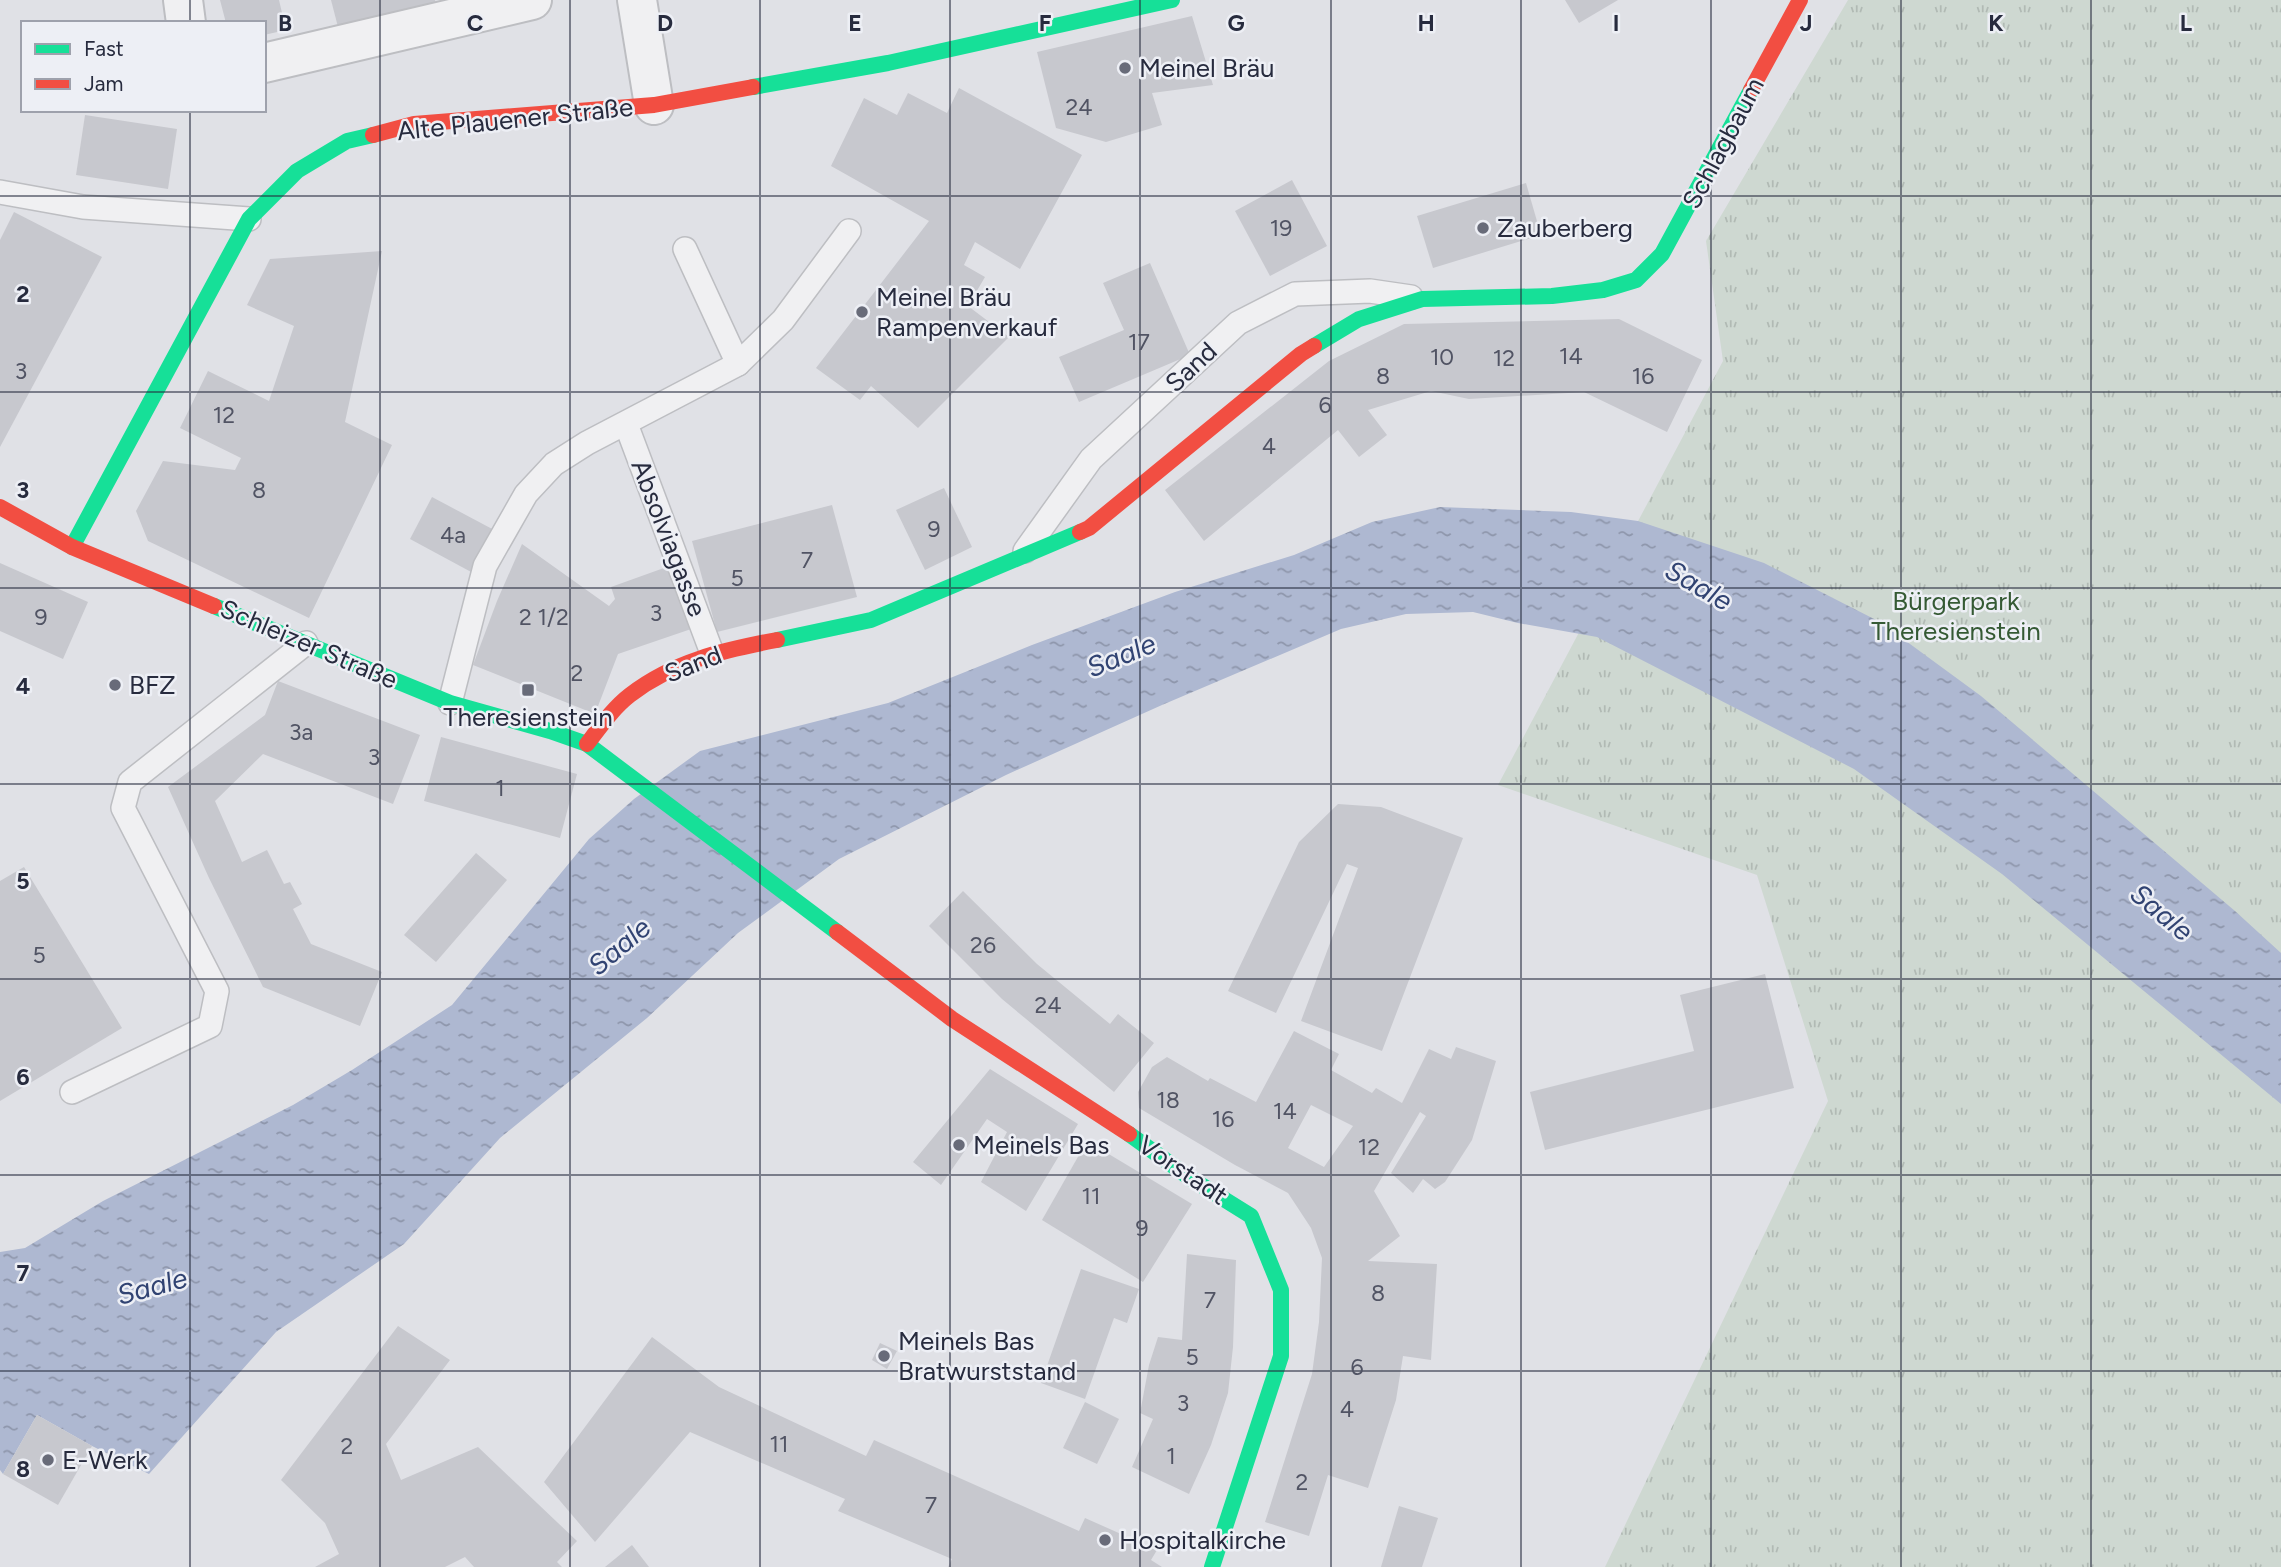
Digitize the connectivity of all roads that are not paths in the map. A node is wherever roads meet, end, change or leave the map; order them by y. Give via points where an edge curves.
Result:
1 (183, 0) edge
2 (532, 0) edge
3 (637, 0) edge
4 (1172, 0) edge
5 (1800, 0) edge
6 (186, 21) edge
7 (266, 63) edge
8 (654, 105) junction
9 (0, 192) edge
10 (249, 219) junction
11 (849, 231) dead end
12 (685, 249) dead end
13 (1636, 280) joint
14 (1422, 299) junction
15 (738, 364) junction
16 (626, 424) junction
17 (0, 507) edge
18 (72, 547) junction
19 (1021, 557) junction
20 (306, 643) junction
21 (712, 653) junction
22 (450, 703) junction
23 (587, 744) junction
24 (622, 768) joint
25 (72, 1092) dead end
26 (1212, 1567) edge

1 - 6 street
2 - 7 street
3 - 8 street
4 - 8 street, Alte Plauener Straße via 888,63
5 - 13 street, Schlagbaum via 1662,254
8 - 10 street, Alte Plauener Straße via 414,124 348,141 298,172
9 - 10 lane via 83,207
10 - 18 street, Alte Plauener Straße
11 - 15 lane, Absolviagasse via 783,320
12 - 15 lane
13 - 14 street, Sand via 1604,290 1552,296
14 - 19 street, Sand via 1359,319 1301,354 1089,528
14 - 19 lane, Sand via 1370,290 1295,294 1238,323 1091,459
15 - 16 lane, Absolviagasse
16 - 21 lane, Absolviagasse
16 - 22 lane, Absolviagasse via 554,464 526,494 485,566
17 - 18 street, Schleizer Straße
18 - 20 street, Schleizer Straße
19 - 21 street, Sand via 871,620
20 - 22 street, Schleizer Straße
20 - 25 lane via 130,782 123,808 217,991 210,1026
21 - 23 street, Sand via 680,665 630,695
22 - 23 street, Schleizer Straße
23 - 24 street, Schleizer Straße
24 - 26 street, Vorstadt via 952,1019 1251,1216 1281,1290 1282,1356

